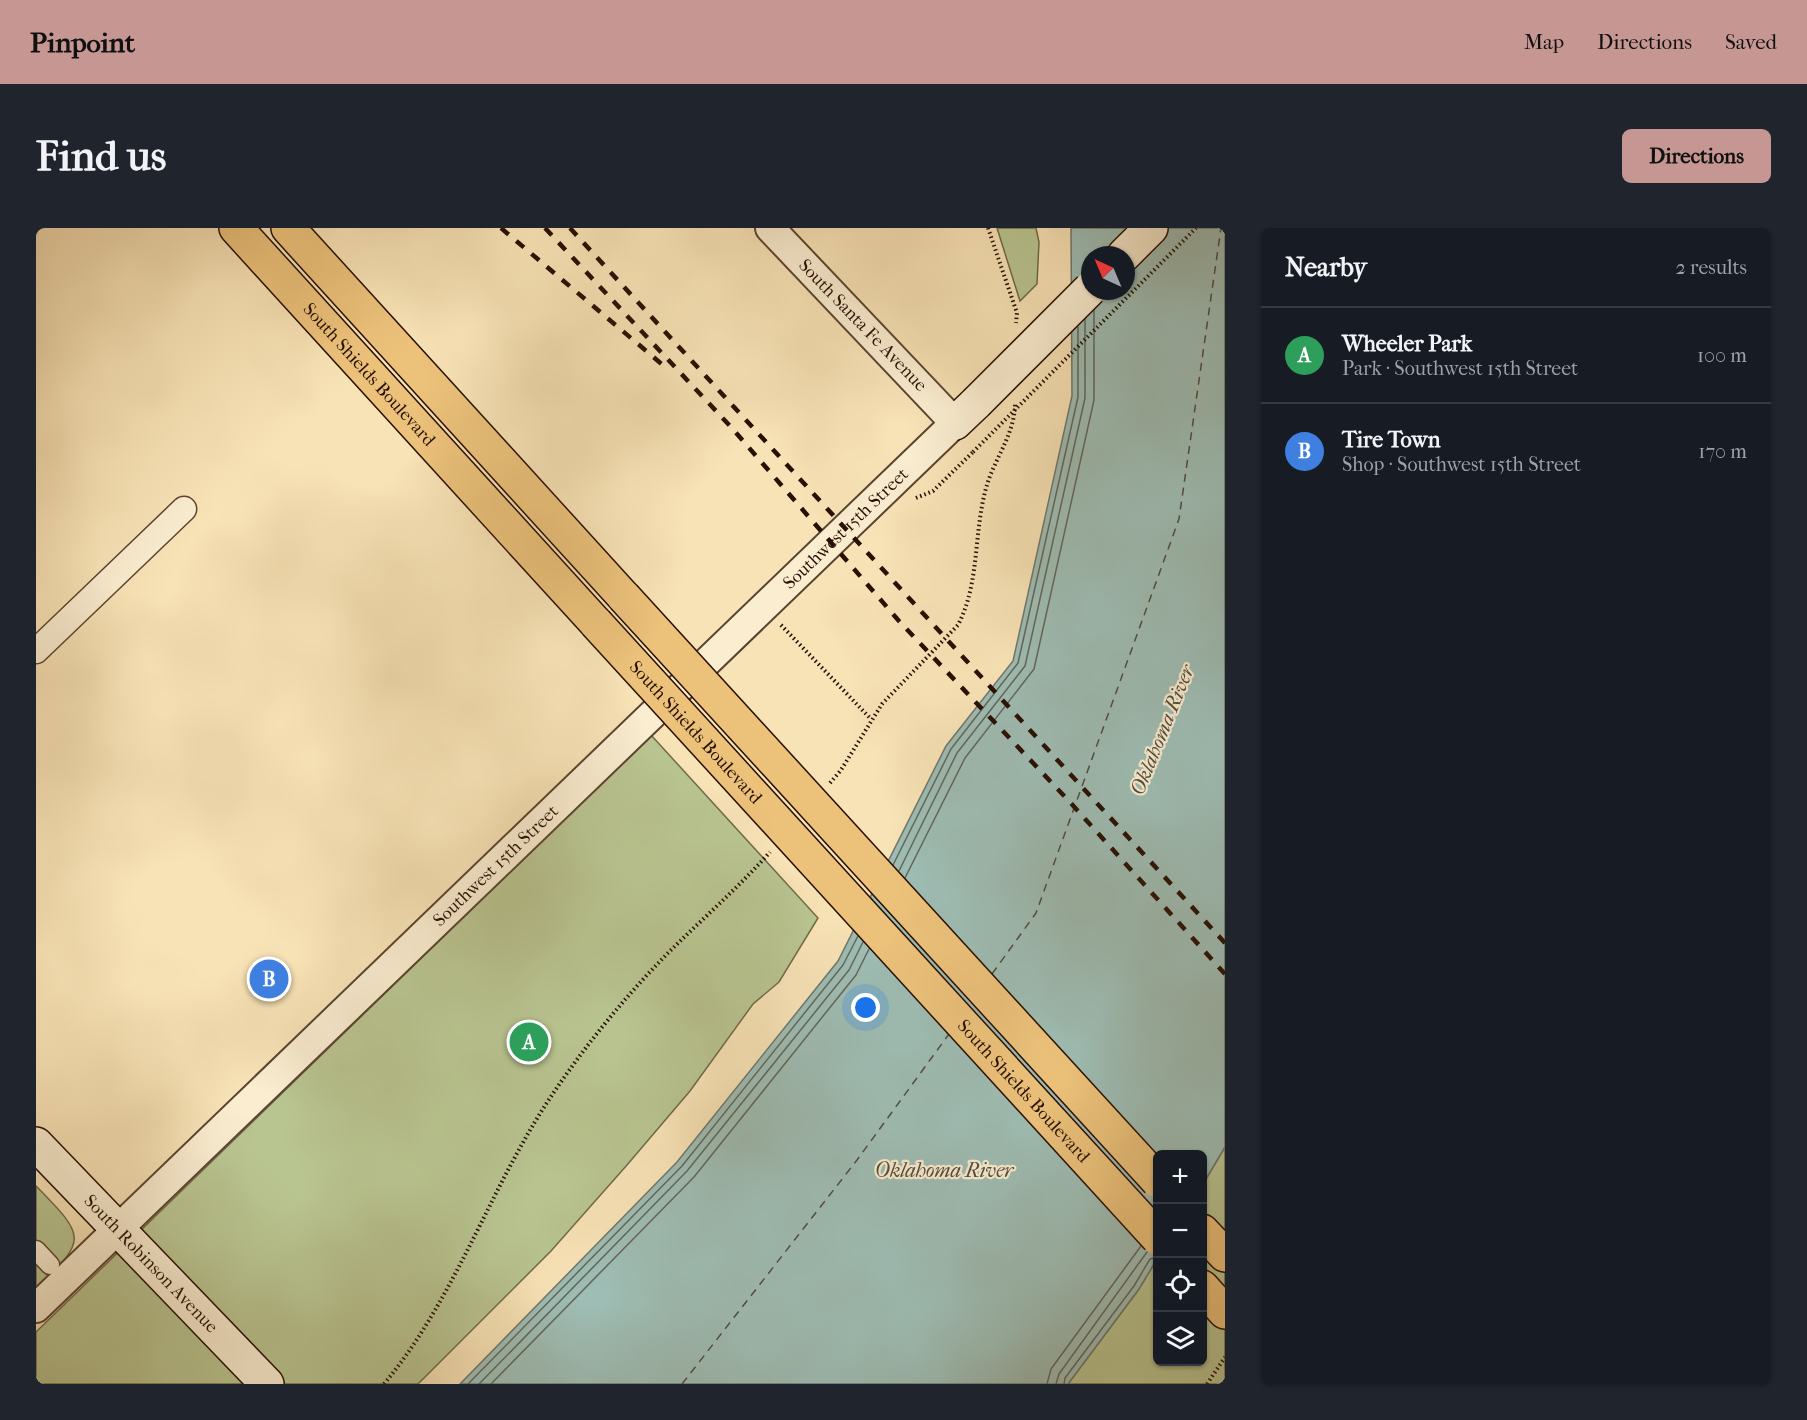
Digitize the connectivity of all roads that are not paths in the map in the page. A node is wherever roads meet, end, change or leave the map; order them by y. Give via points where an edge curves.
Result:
1 (236, 228) edge
2 (288, 228) edge
3 (770, 228) edge
4 (1151, 228) edge
5 (1133, 246) edge
6 (1081, 298) edge
7 (965, 413) junction
8 (184, 509) dead end
9 (36, 651) edge
10 (36, 1144) edge
11 (1153, 1176) edge
12 (117, 1229) junction
13 (1153, 1233) edge
14 (1207, 1235) edge
15 (36, 1250) edge
16 (1225, 1255) edge
17 (50, 1264) dead end
18 (1207, 1292) edge
19 (36, 1308) edge
20 (1225, 1312) edge
21 (267, 1384) edge

1 - 13 main road, South Shields Boulevard, bridge
2 - 11 main road, South Shields Boulevard, bridge
3 - 7 street, South Santa Fe Avenue
4 - 5 main road
6 - 7 main road, bridge
7 - 12 street, Southwest 15th Street
8 - 9 street
10 - 12 main road, South Robinson Avenue
12 - 19 street, Southwest 15th Street
12 - 21 main road, South Robinson Avenue
14 - 16 main road
15 - 17 street
18 - 20 main road

